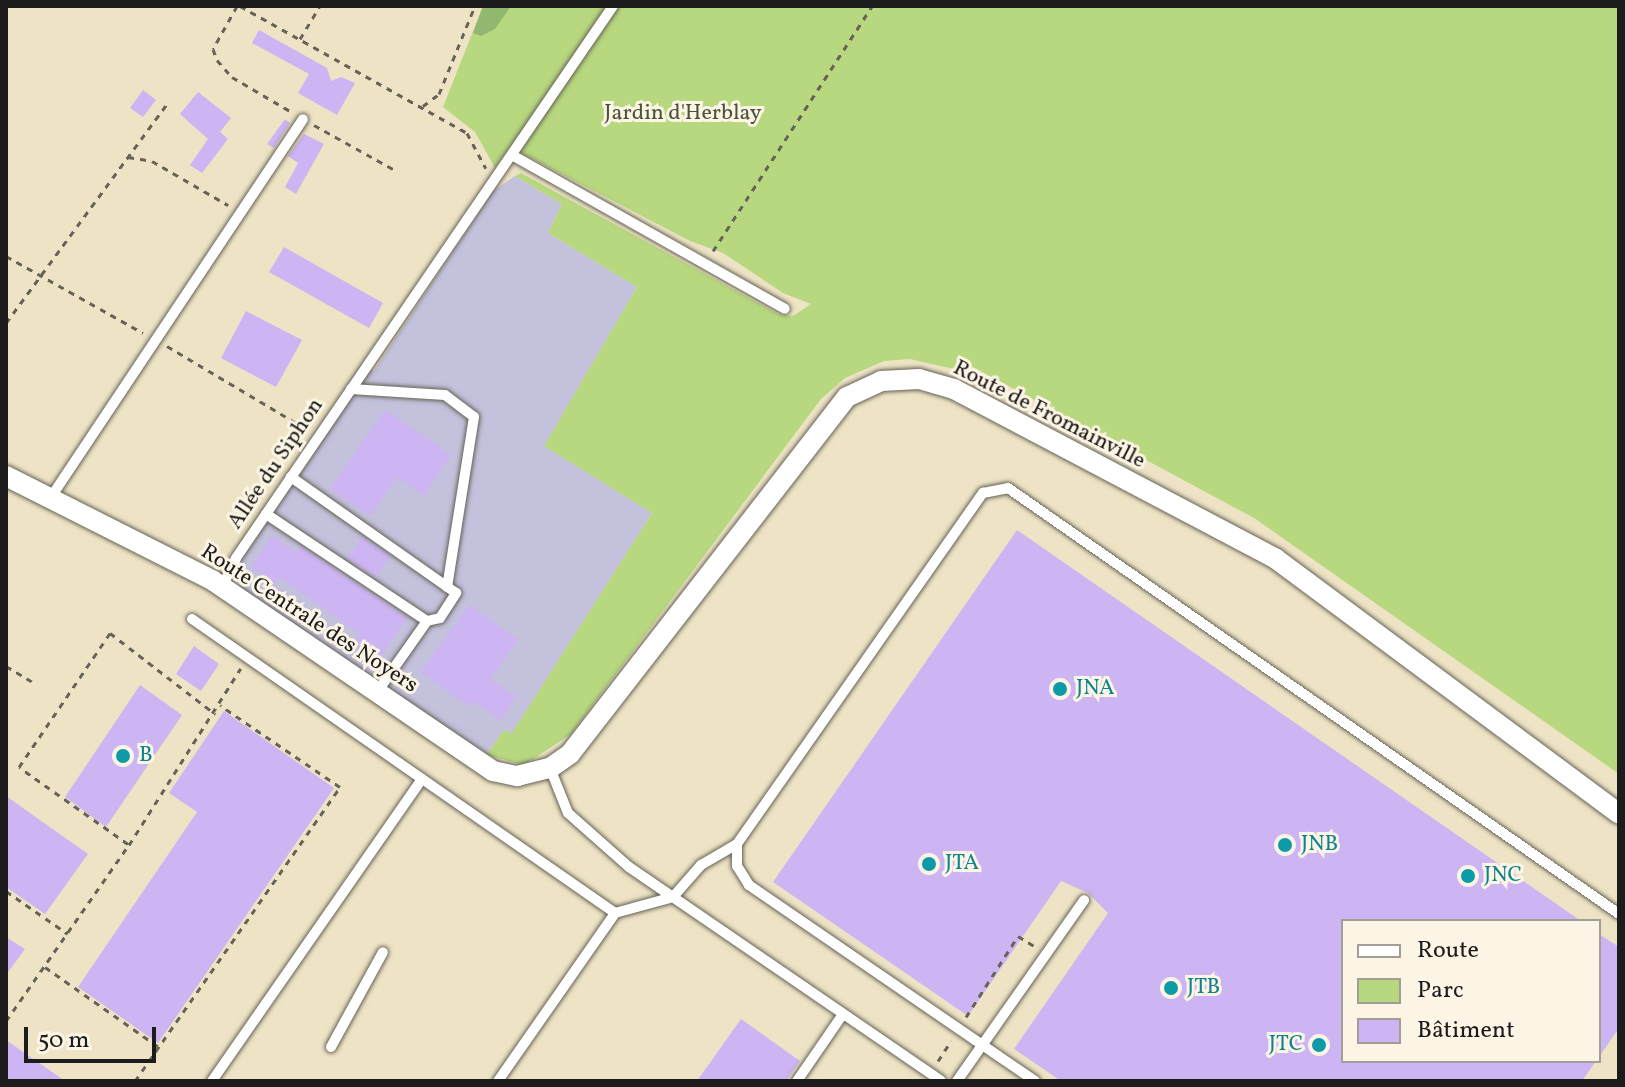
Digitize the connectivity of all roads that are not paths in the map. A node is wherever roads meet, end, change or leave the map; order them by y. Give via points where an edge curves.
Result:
1 (613, 6) edge
2 (303, 119) road end
3 (512, 155) junction
4 (785, 309) dead end
5 (351, 389) junction
6 (6, 476) edge
7 (291, 477) junction
8 (51, 497) junction
9 (266, 514) junction
10 (222, 587) junction
11 (447, 587) junction
12 (192, 619) dead end
13 (427, 621) junction
14 (377, 692) junction
15 (550, 768) junction
16 (422, 779) junction
17 (1619, 814) edge
18 (737, 844) junction
19 (673, 897) junction
20 (1084, 900) dead end
21 (615, 913) junction
22 (1619, 914) edge
23 (383, 952) dead end
24 (843, 1014) junction
25 (983, 1045) junction
26 (331, 1047) dead end
27 (212, 1081) edge
28 (498, 1081) edge
29 (797, 1081) edge
30 (941, 1081) edge
31 (957, 1081) edge
32 (1035, 1081) edge

1 - 3 lane, Allée du Siphon
2 - 8 lane
3 - 4 lane via 707,260
3 - 5 lane, Allée du Siphon
5 - 7 lane, Allée du Siphon
5 - 11 lane via 445,395 474,417
6 - 8 street, Route Centrale des Noyers
7 - 9 lane, Allée du Siphon
7 - 11 lane
8 - 10 street, Route Centrale des Noyers
9 - 10 lane, Allée du Siphon
9 - 13 lane
10 - 14 street, Route Centrale des Noyers
11 - 13 lane via 456,593 440,618
12 - 16 lane
13 - 14 lane
14 - 15 street, Route Centrale des Noyers via 493,771 517,776
15 - 17 street, Route de Fromainville via 570,754 847,397 881,381 919,379 954,389 1276,559
15 - 19 lane via 568,813 629,867
16 - 21 lane
16 - 27 lane
18 - 19 lane via 701,865
18 - 22 lane via 983,493 1008,488
18 - 25 lane via 737,866 749,885
19 - 21 lane
19 - 24 lane
20 - 25 lane
21 - 28 lane
23 - 26 lane
24 - 29 lane
24 - 30 lane
25 - 31 lane
25 - 32 lane

